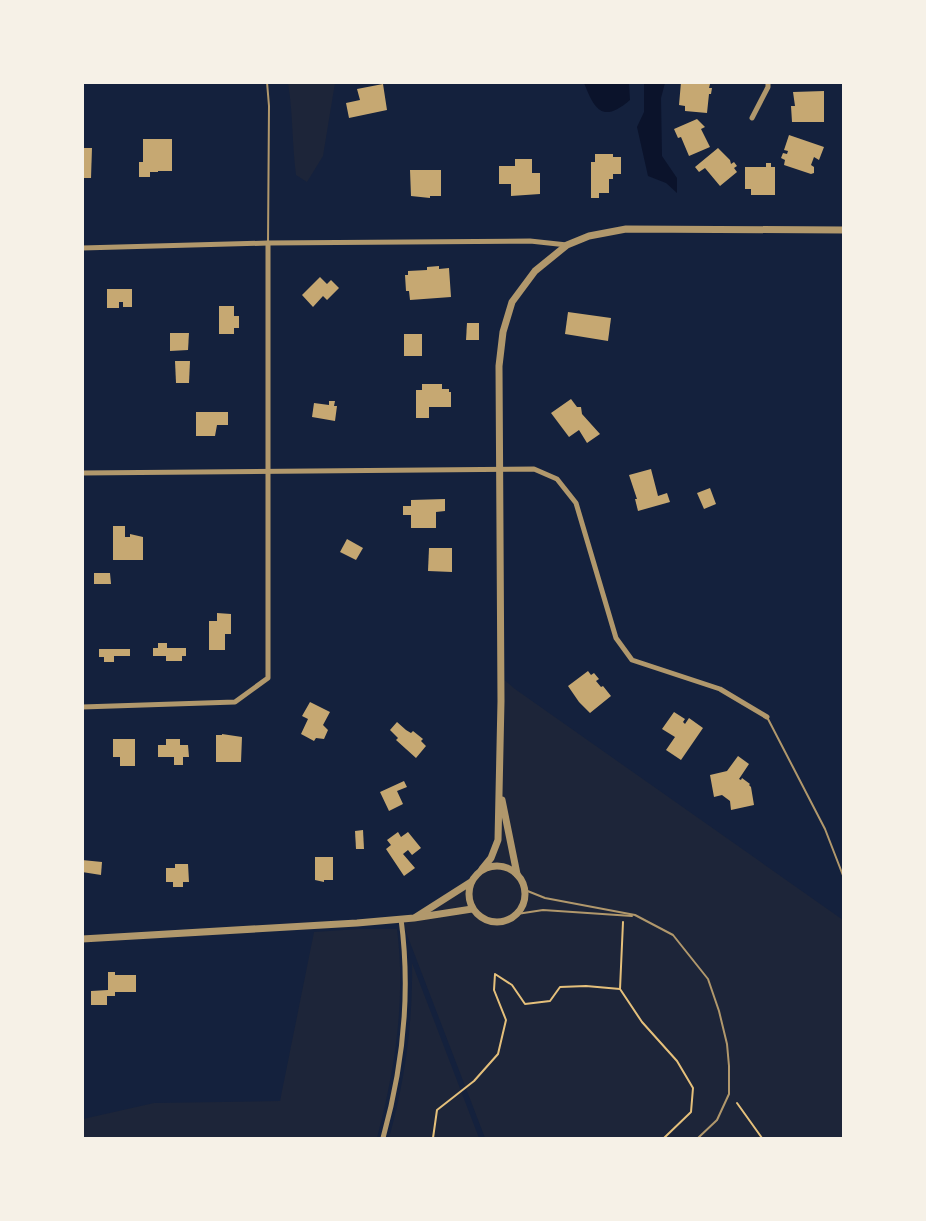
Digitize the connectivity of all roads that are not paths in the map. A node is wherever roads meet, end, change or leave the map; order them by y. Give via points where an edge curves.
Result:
1 (267, 82) edge
2 (768, 82) edge
3 (752, 118) dead end
4 (843, 230) edge
5 (268, 243) junction
6 (567, 245) junction
7 (82, 248) edge
8 (498, 468) junction
9 (269, 470) junction
10 (82, 473) edge
11 (82, 707) edge
12 (766, 717) joint
13 (500, 789) junction
14 (482, 869) junction
15 (517, 874) junction
16 (843, 878) edge
17 (471, 882) junction
18 (525, 890) junction
19 (472, 909) junction
20 (517, 914) junction
21 (635, 915) junction
22 (414, 918) junction
23 (401, 919) junction
24 (82, 939) edge
25 (383, 1138) edge
26 (698, 1138) edge

1 - 5 lane
2 - 3 street
4 - 6 street via 626,229
5 - 6 street via 530,241
5 - 7 street
5 - 9 street
6 - 8 street via 535,271 512,302 498,366
8 - 9 street
8 - 12 street via 534,469 557,479 576,503 616,638 632,660 720,689
8 - 13 street
9 - 10 street
9 - 11 street via 268,678 235,702
12 - 16 lane via 825,829
13 - 14 street via 498,840
13 - 15 street
14 - 15 street via 500,866
14 - 17 street
15 - 18 street
17 - 19 street
17 - 22 street
18 - 20 street
18 - 21 lane via 545,898
19 - 20 street via 494,922
19 - 22 street
20 - 21 lane via 543,910
21 - 26 lane via 673,935 708,979 719,1011 727,1044 729,1094 717,1120
22 - 23 street
23 - 24 street
23 - 25 street via 407,998

